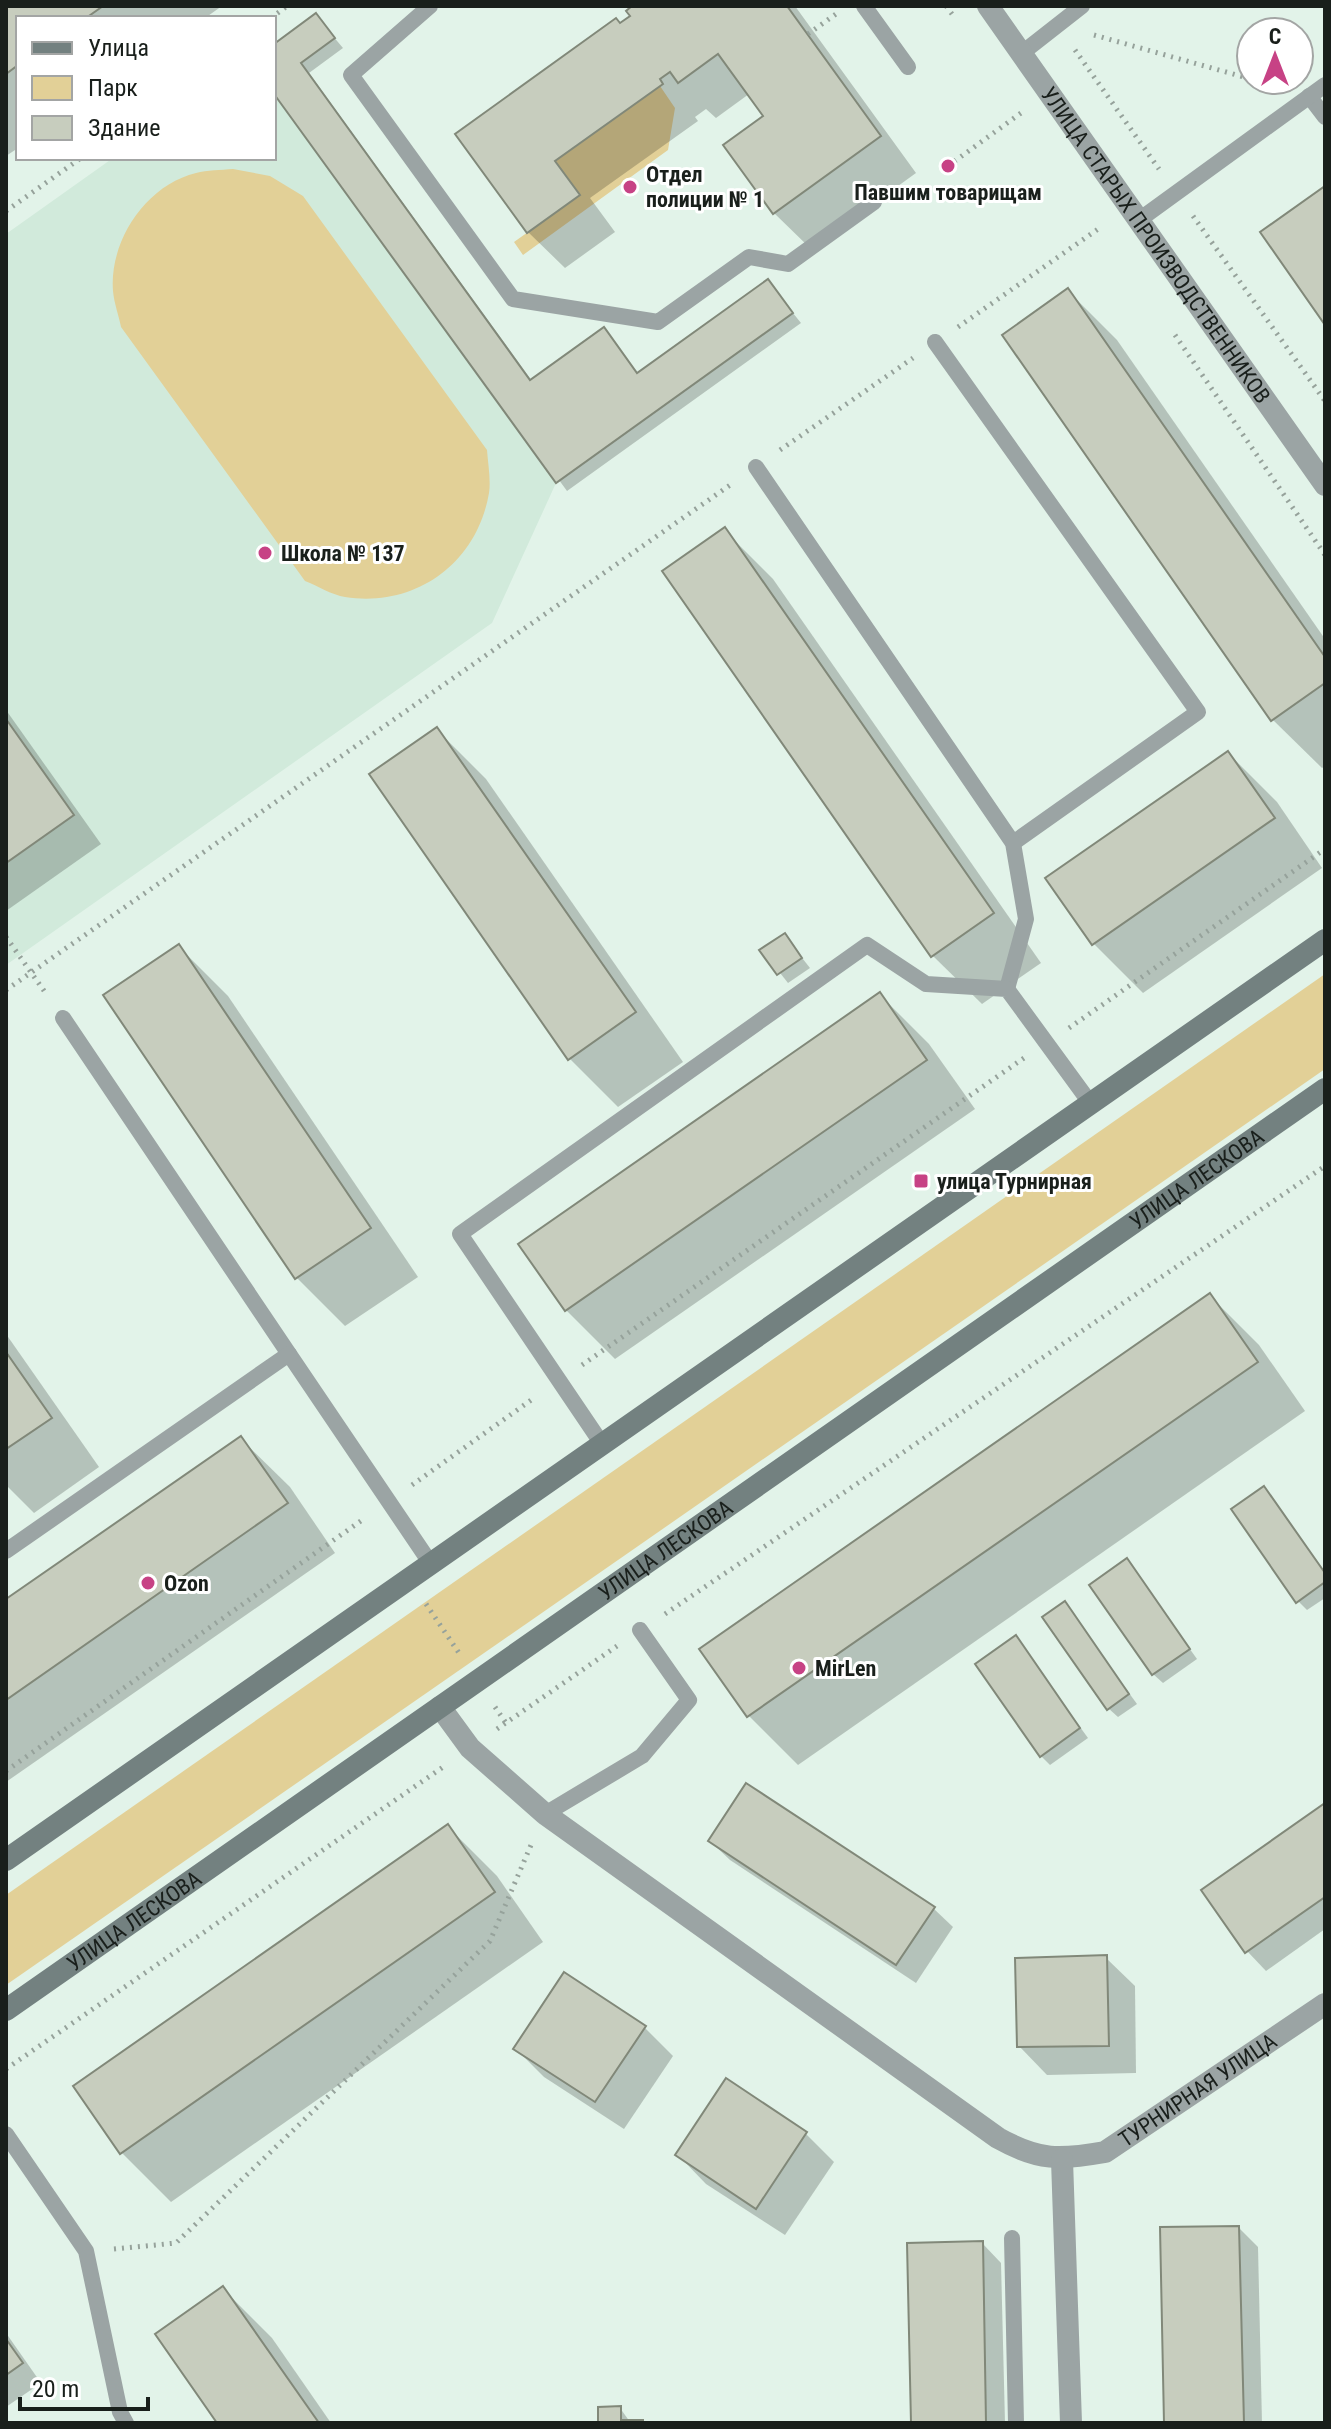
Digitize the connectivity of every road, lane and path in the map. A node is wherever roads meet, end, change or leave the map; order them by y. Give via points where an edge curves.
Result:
1 (430, 6) edge
2 (847, 6) edge
3 (864, 6) edge
4 (988, 6) edge
5 (1082, 6) edge
6 (1057, 25) junction
7 (808, 34) dead end
8 (1022, 53) junction
9 (908, 67) dead end
10 (1235, 75) edge
11 (1309, 96) joint
12 (1021, 113) dead end
13 (1325, 117) edge
14 (78, 160) edge
15 (948, 166) dead end
16 (874, 202) dead end
17 (6, 211) edge
18 (1139, 220) junction
19 (1110, 240) dead end
20 (1173, 332) dead end
21 (935, 342) junction
22 (756, 467) junction
23 (1325, 485) edge
24 (1325, 555) edge
25 (1013, 843) junction
26 (1325, 849) edge
27 (6, 937) edge
28 (1325, 940) edge
29 (31, 972) junction
30 (1007, 989) junction
31 (6, 990) edge
32 (63, 1018) joint
33 (1047, 1043) junction
34 (1325, 1089) edge
35 (1091, 1104) junction
36 (289, 1354) junction
37 (558, 1381) junction
38 (602, 1444) junction
39 (389, 1501) junction
40 (376, 1529) dead end
41 (6, 1551) edge
42 (431, 1564) junction
43 (410, 1579) junction
44 (640, 1630) dead end
45 (478, 1681) junction
46 (440, 1707) junction
47 (506, 1723) dead end
48 (6, 1771) edge
49 (545, 1814) junction
50 (6, 1860) edge
51 (1325, 2004) edge
52 (6, 2010) edge
53 (6, 2134) edge
54 (1062, 2160) junction
55 (1012, 2238) dead end
56 (86, 2251) junction
57 (126, 2423) edge
58 (1016, 2423) edge
59 (1071, 2423) edge

1 - 16 lane via 351,75 513,299 658,322 749,257 788,264
2 - 7 path
3 - 9 lane
4 - 8 street, УЛИЦА СТАРЫХ ПРОИЗВОДСТВЕННИКОВ
5 - 6 lane
6 - 8 lane
6 - 10 path
8 - 18 street, УЛИЦА СТАРЫХ ПРОИЗВОДСТВЕННИКОВ
11 - 13 lane
11 - 18 lane
12 - 15 path
14 - 17 path
18 - 23 street, УЛИЦА СТАРЫХ ПРОИЗВОДСТВЕННИКОВ
19 - 21 path via 1101,227
20 - 24 path
21 - 22 path
21 - 25 lane via 1198,712
22 - 25 lane
22 - 29 path
25 - 30 lane via 1026,919
26 - 33 path
27 - 29 path
28 - 35 main road
29 - 31 path
29 - 32 path
30 - 33 lane
30 - 37 lane via 926,984 867,945 460,1234
32 - 36 lane
33 - 35 lane
33 - 37 path
34 - 45 main road, УЛИЦА ЛЕСКОВА
35 - 38 main road
36 - 39 lane
36 - 41 lane
37 - 38 lane
37 - 39 path
38 - 42 main road
39 - 42 lane
40 - 48 path via 367,1517
42 - 43 main road
43 - 45 path
43 - 50 main road
44 - 49 lane via 689,1700 642,1756
45 - 46 main road, УЛИЦА ЛЕСКОВА
45 - 47 path
46 - 49 street via 470,1748
46 - 52 main road, УЛИЦА ЛЕСКОВА
49 - 54 street via 998,2138 1026,2153
49 - 56 path via 490,1941 176,2243
51 - 54 street, ТУРНИРНАЯ УЛИЦА via 1105,2152
53 - 56 lane
54 - 59 street
55 - 58 lane
56 - 57 lane

